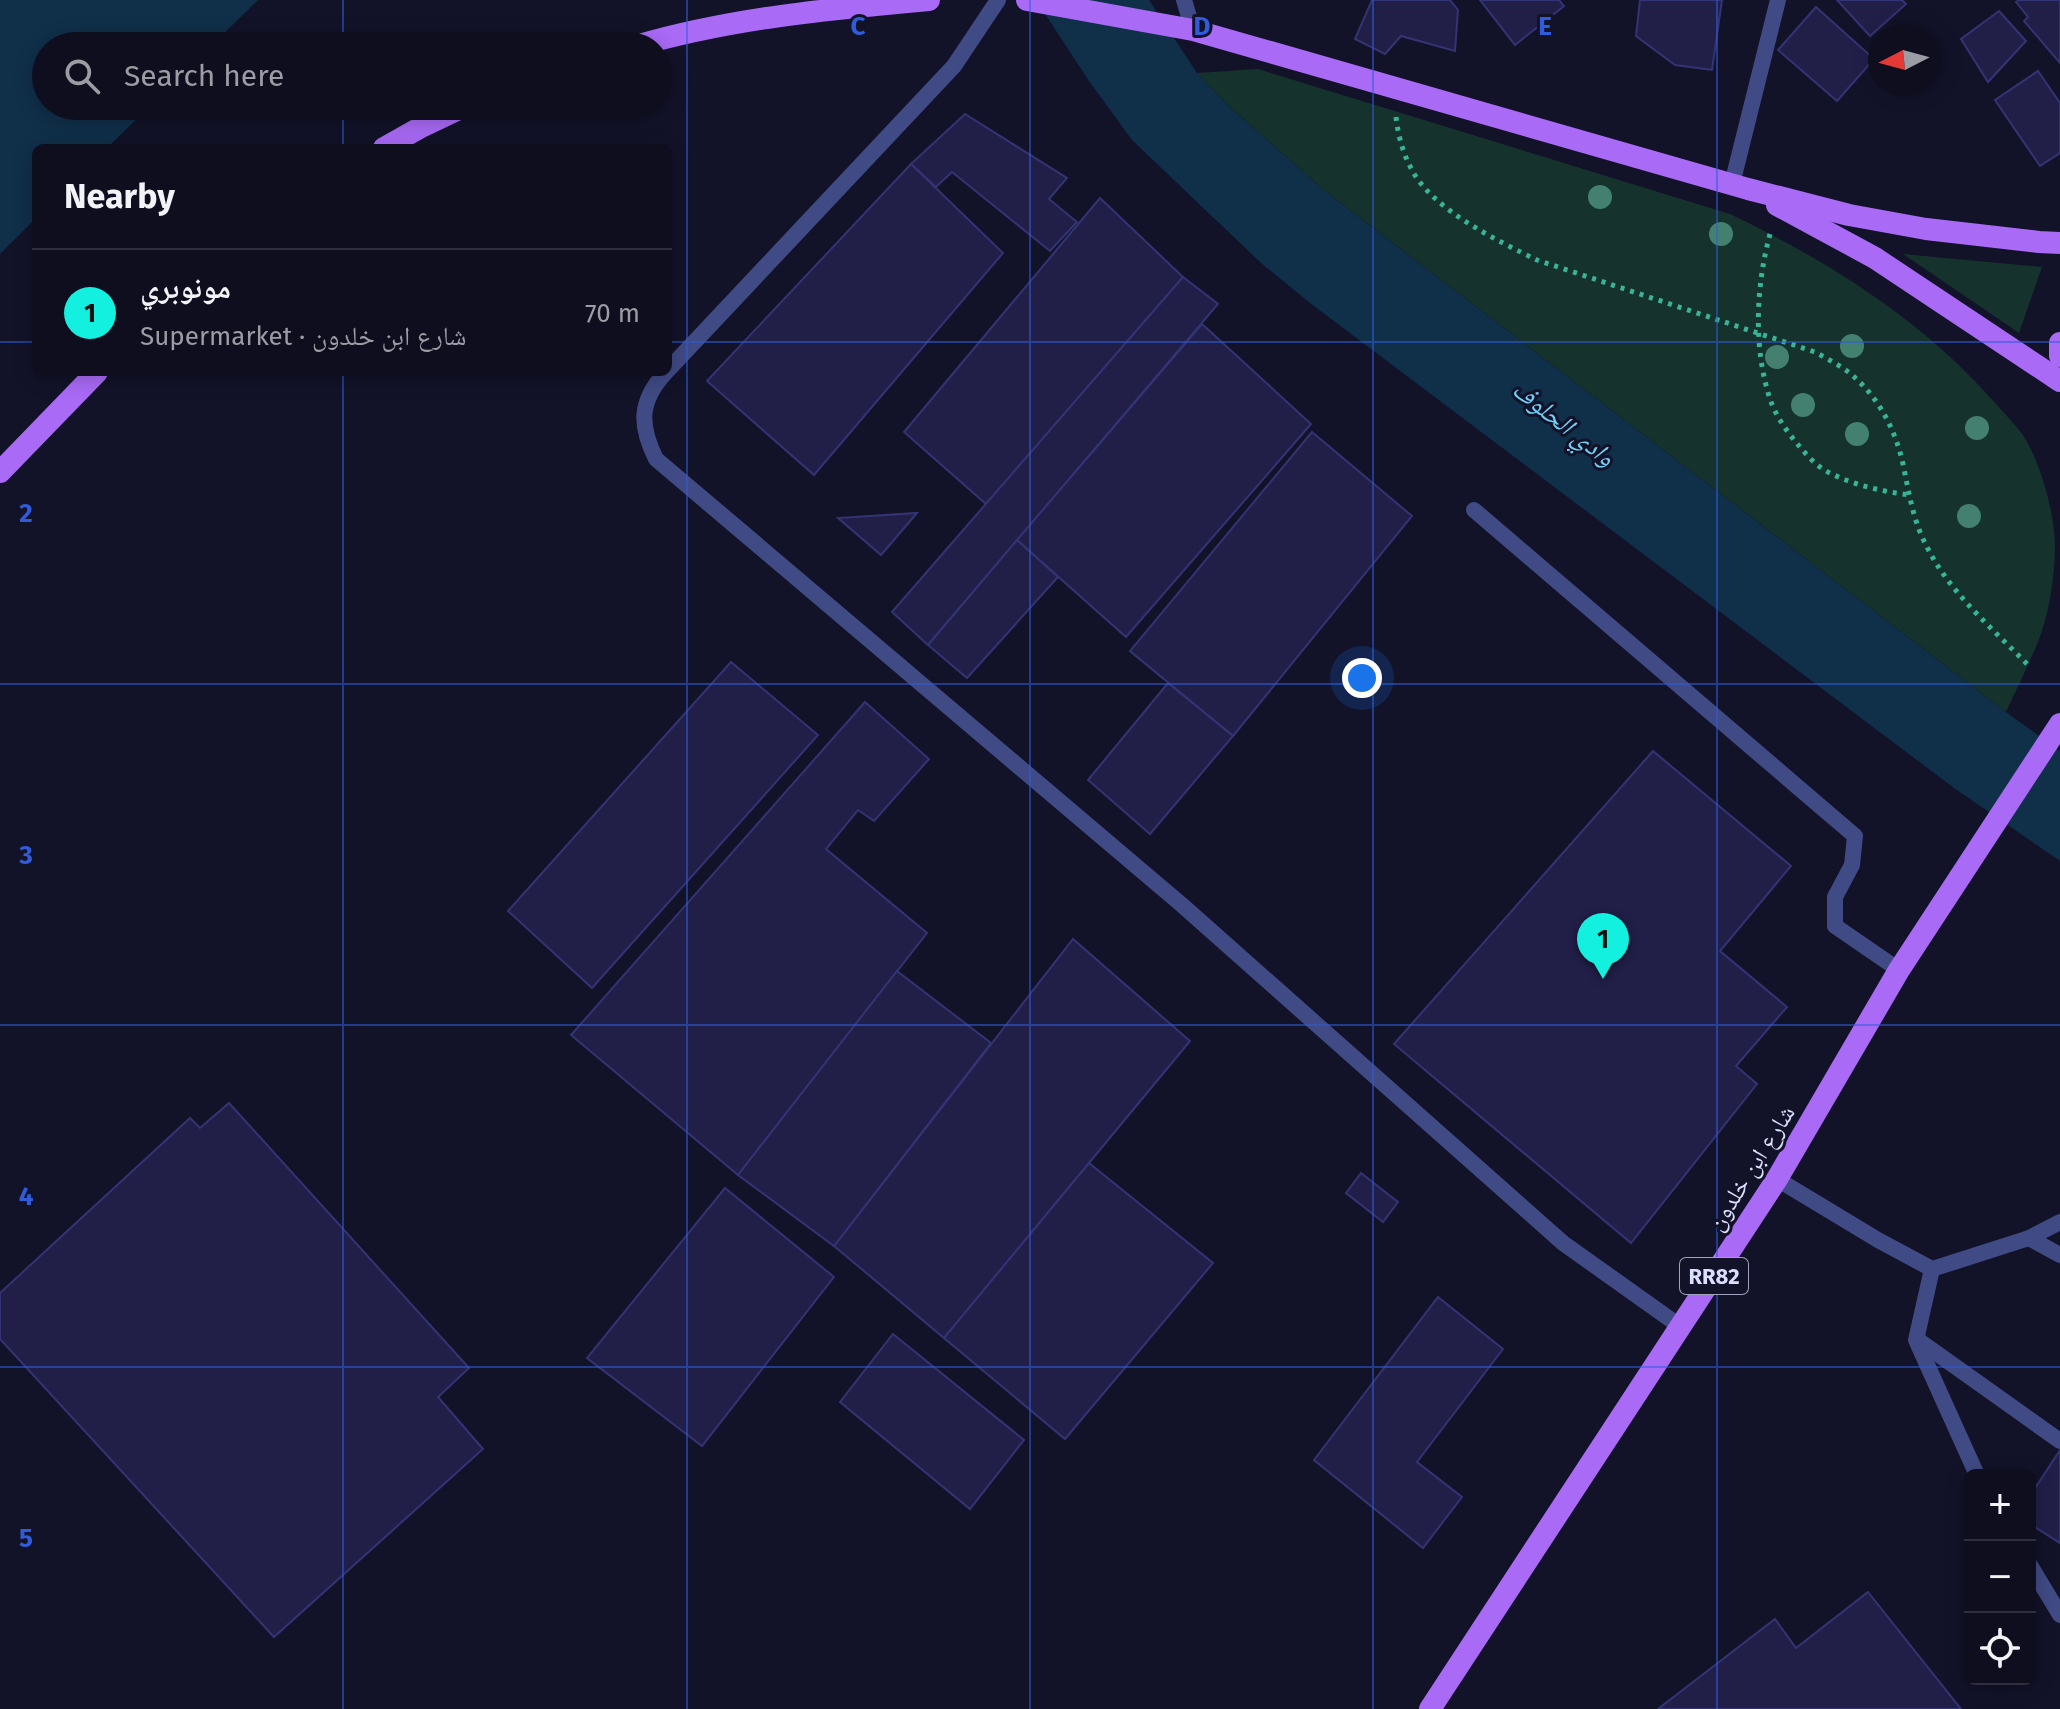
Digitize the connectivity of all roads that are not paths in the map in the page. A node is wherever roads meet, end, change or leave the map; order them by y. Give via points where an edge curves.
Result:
1 (929, 0) edge
2 (998, 0) edge
3 (1027, 0) edge
4 (1184, 0) edge
5 (1778, 0) edge
6 (1184, 28) junction
7 (672, 35) edge
8 (436, 120) edge
9 (391, 144) edge
10 (1740, 187) junction
11 (2060, 243) edge
12 (2060, 343) edge
13 (2060, 356) edge
14 (672, 366) edge
15 (93, 376) edge
16 (662, 376) edge
17 (2060, 381) edge
18 (0, 472) edge
19 (1474, 510) dead end
20 (2059, 722) edge
21 (1899, 970) junction
22 (1777, 1179) junction
23 (2060, 1222) edge
24 (2029, 1238) junction
25 (2060, 1255) edge
26 (1932, 1269) junction
27 (1681, 1327) junction
28 (1916, 1340) junction
29 (2060, 1441) edge
30 (1974, 1469) edge
31 (2036, 1575) edge
32 (2060, 1615) edge
33 (1430, 1709) edge

1 - 7 main road via 774,17
2 - 14 street via 954,66
3 - 6 main road
4 - 6 street
5 - 10 street
6 - 10 main road
8 - 9 main road
10 - 11 main road via 1926,229
10 - 17 main road via 1875,258
12 - 13 main road
15 - 18 main road
16 - 27 street via 646,403 643,422 656,459 1182,905 1563,1243
19 - 21 street via 1855,836 1852,865 1835,897 1835,926
20 - 21 main road, شارع ابن خلدون / RR82
21 - 22 main road, شارع ابن خلدون / RR82
22 - 26 street
22 - 27 main road, شارع ابن خلدون / RR82
23 - 24 street
24 - 25 street
24 - 26 street
26 - 28 street
27 - 33 main road, شارع ابن خلدون / RR82
28 - 29 street
28 - 30 street
31 - 32 street

